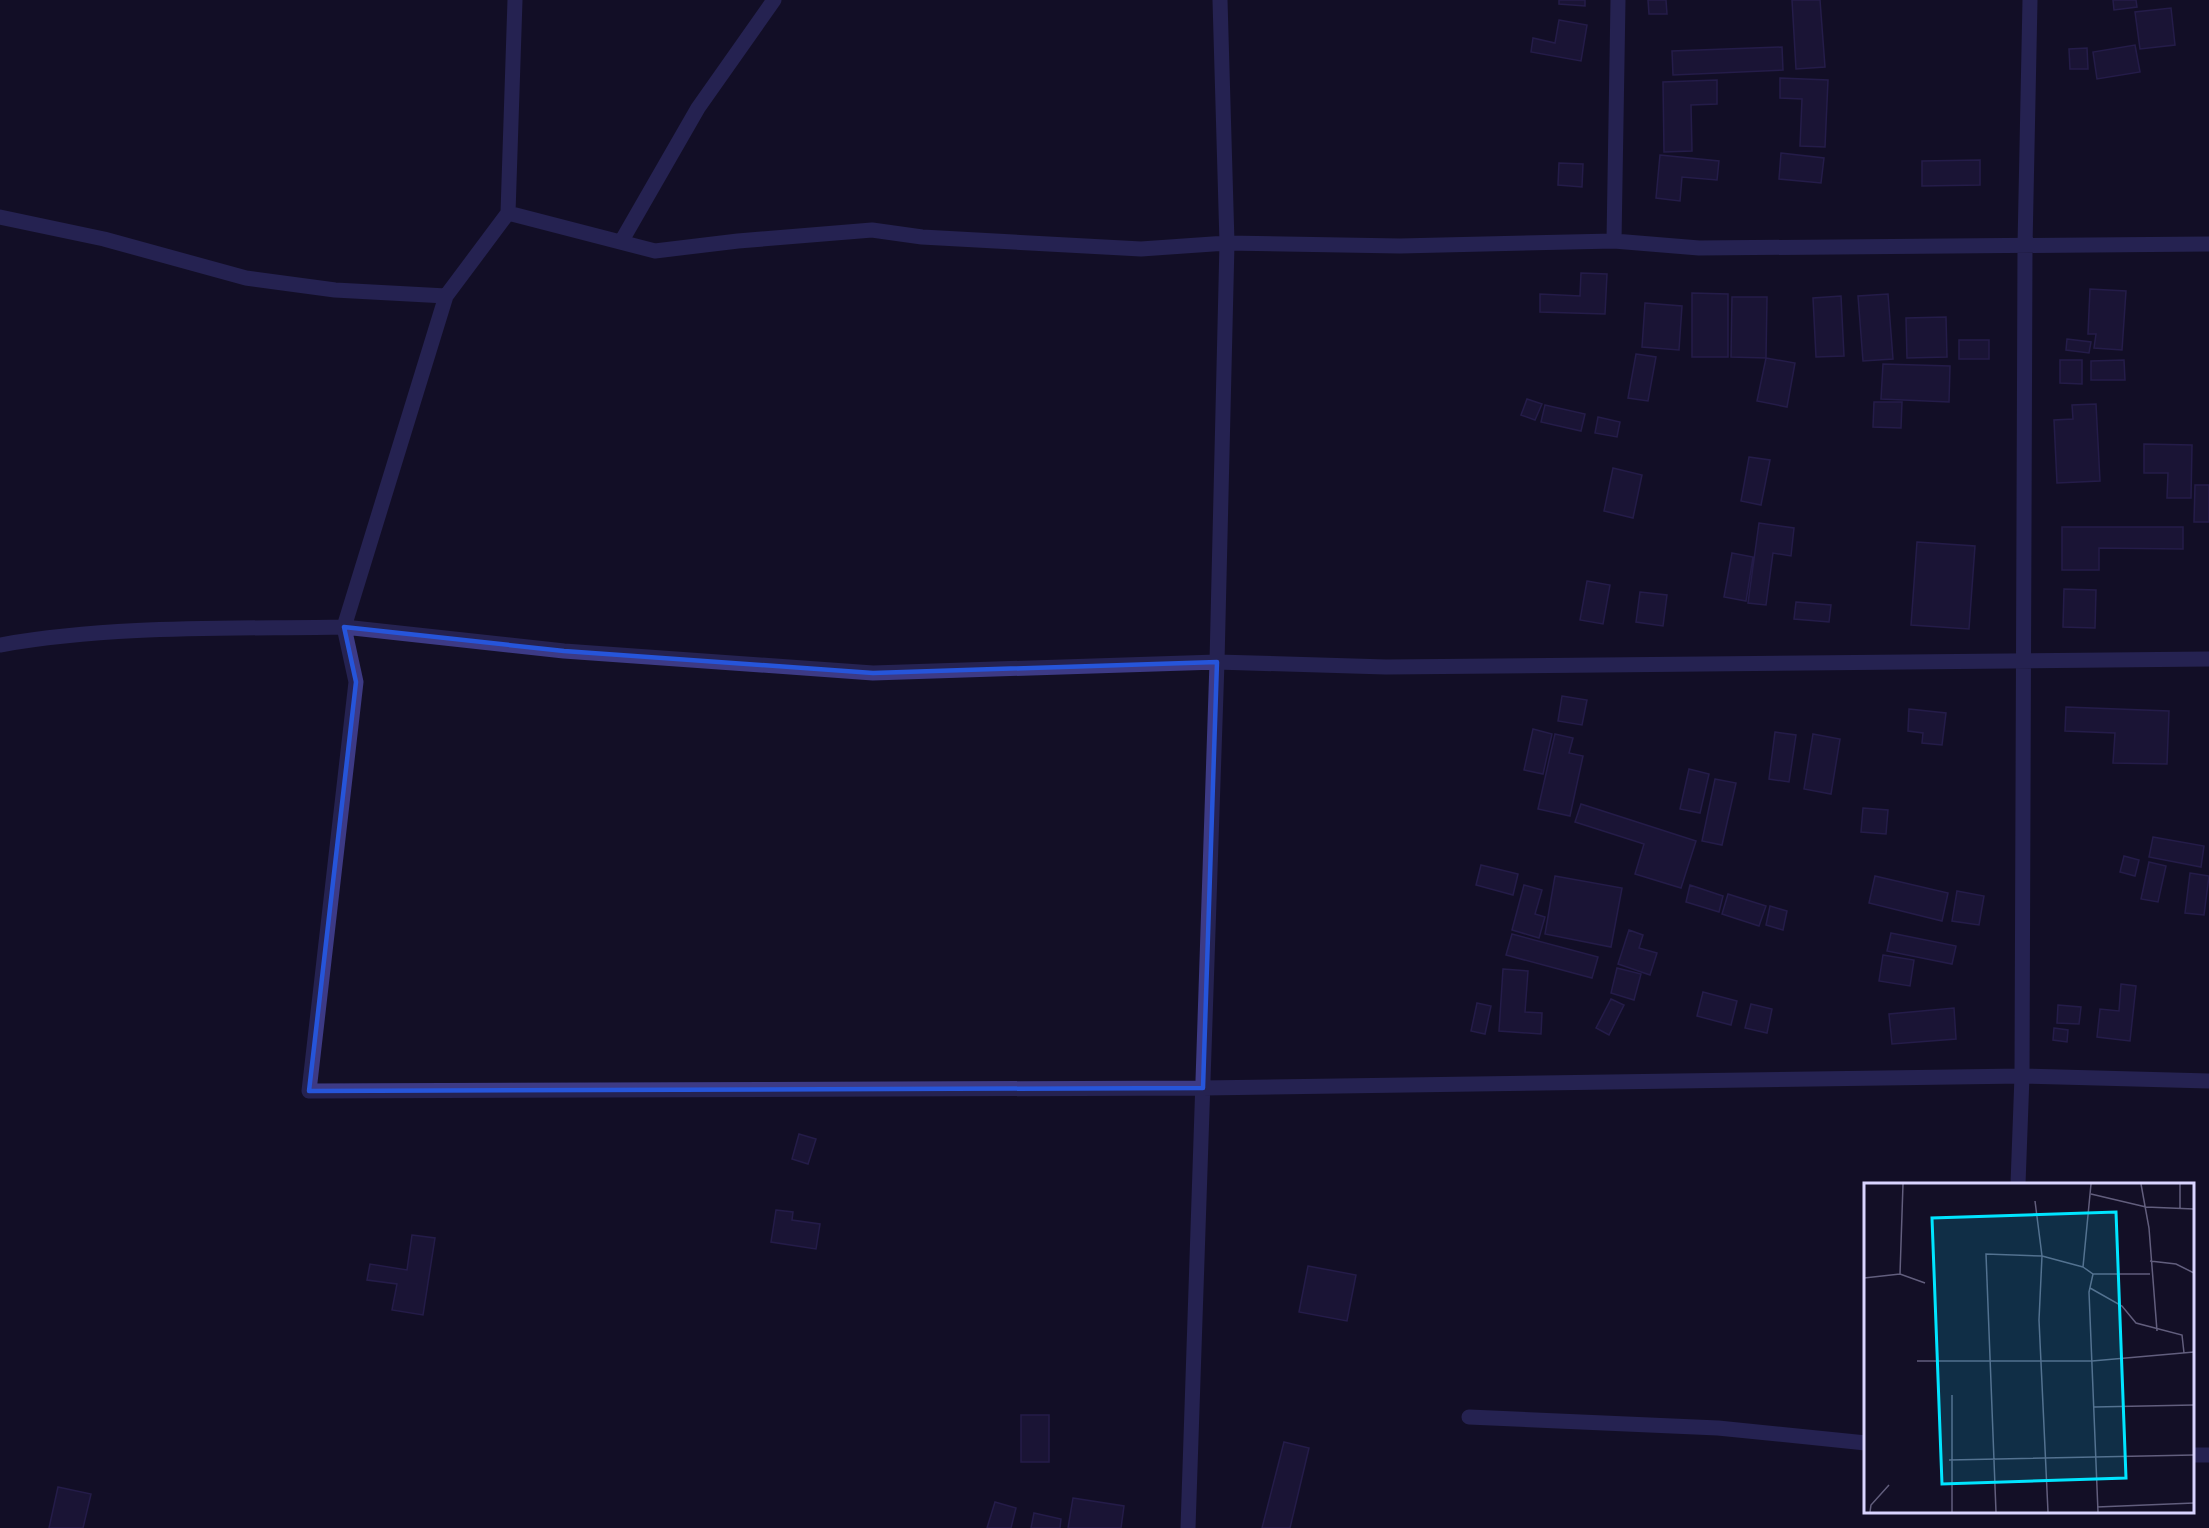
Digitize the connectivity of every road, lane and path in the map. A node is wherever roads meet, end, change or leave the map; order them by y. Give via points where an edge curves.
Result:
1 (515, 0) edge
2 (774, 0) edge
3 (1220, 0) edge
4 (1618, 0) edge
5 (2030, 0) edge
6 (508, 213) junction
7 (0, 217) edge
8 (1614, 241) junction
9 (621, 242) junction
10 (1227, 243) junction
11 (2209, 244) edge
12 (2025, 246) junction
13 (446, 296) junction
14 (344, 627) junction
15 (0, 645) edge
16 (2209, 659) edge
17 (2024, 660) junction
18 (1217, 662) junction
19 (2022, 1076) junction
20 (2209, 1081) edge
21 (1203, 1088) junction
22 (2018, 1183) edge
23 (1469, 1417) dead end
24 (1864, 1443) edge
25 (1188, 1528) edge

1 - 6 street
2 - 9 street via 698,108
3 - 10 street
4 - 8 street
5 - 12 street
6 - 9 street
6 - 13 street
7 - 13 street via 104,239 246,278 335,290
8 - 10 street via 1400,246
8 - 12 street via 1699,248
9 - 10 street via 655,251 872,230 922,237 1141,249
10 - 18 street
11 - 12 street
12 - 17 street
13 - 14 street
14 - 15 street via 126,631 52,636
14 - 18 street via 564,651 873,673
14 - 21 street via 356,682 309,1091
16 - 17 street
17 - 18 street via 1386,667
17 - 19 street
18 - 21 street
19 - 20 street
19 - 21 street
19 - 22 street
21 - 25 street
23 - 24 street via 1718,1428

